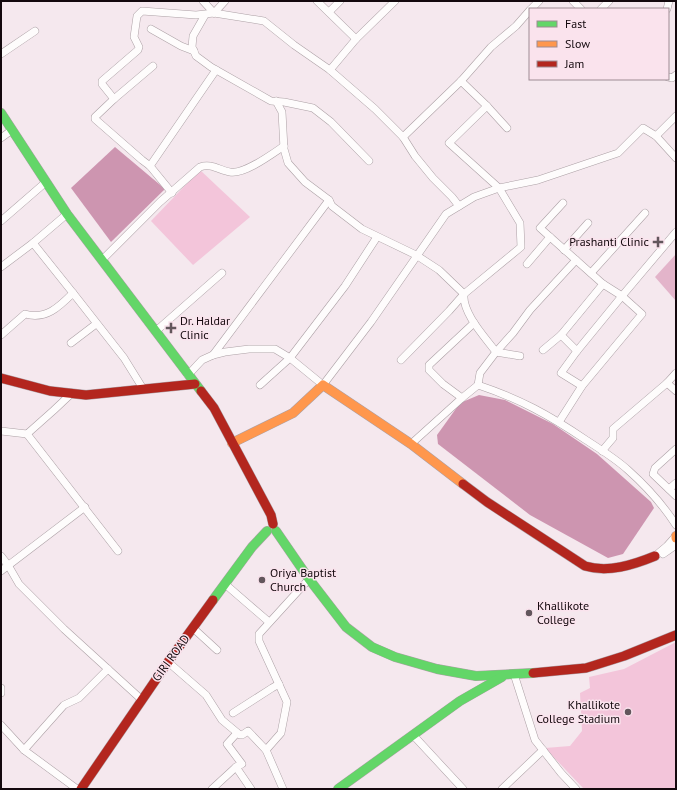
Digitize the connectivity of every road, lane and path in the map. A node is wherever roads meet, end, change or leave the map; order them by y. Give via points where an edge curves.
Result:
1 (203, 1) edge
2 (225, 1) edge
3 (317, 1) edge
4 (340, 1) edge
5 (395, 1) edge
6 (329, 12) junction
7 (529, 12) edge
8 (214, 13) junction
9 (205, 14) junction
10 (151, 29) dead end
11 (35, 31) dead end
12 (356, 39) junction
13 (194, 51) junction
14 (1, 54) edge
15 (153, 66) dead end
16 (216, 70) junction
17 (330, 70) junction
18 (461, 81) junction
19 (114, 99) junction
20 (276, 101) junction
21 (487, 106) junction
22 (1, 113) edge
23 (676, 116) edge
24 (507, 128) dead end
25 (12, 130) junction
26 (656, 136) junction
27 (403, 137) junction
28 (1, 138) edge
29 (284, 146) junction
30 (676, 158) edge
31 (369, 161) dead end
32 (150, 166) junction
33 (46, 182) junction
34 (499, 188) junction
35 (172, 192) junction
36 (329, 200) junction
37 (563, 203) dead end
38 (459, 206) junction
39 (644, 213) dead end
40 (67, 214) junction
41 (1, 221) edge
42 (588, 223) dead end
43 (676, 232) edge
44 (377, 237) junction
45 (550, 237) junction
46 (33, 243) junction
47 (564, 250) junction
48 (416, 255) junction
49 (102, 260) junction
50 (576, 260) junction
51 (527, 264) dead end
52 (1, 267) edge
53 (222, 273) dead end
54 (591, 274) junction
55 (603, 284) junction
56 (73, 293) junction
57 (464, 294) junction
58 (622, 296) junction
59 (474, 323) junction
60 (96, 324) junction
61 (156, 332) junction
62 (1, 335) edge
63 (561, 335) junction
64 (71, 342) dead end
65 (543, 350) dead end
66 (578, 351) junction
67 (496, 352) junction
68 (213, 355) junction
69 (520, 356) dead end
70 (290, 358) junction
71 (402, 360) dead end
72 (676, 373) edge
73 (1, 374) edge
74 (1, 378) edge
75 (192, 380) junction
76 (667, 383) junction
77 (260, 385) dead end
78 (323, 385) junction
79 (478, 385) junction
80 (582, 386) junction
81 (142, 387) junction
82 (676, 391) edge
83 (72, 392) junction
84 (462, 398) junction
85 (559, 422) junction
86 (1, 431) edge
87 (27, 434) junction
88 (232, 443) junction
89 (411, 444) junction
90 (676, 449) edge
91 (602, 451) junction
92 (676, 483) edge
93 (669, 489) junction
94 (676, 496) edge
95 (85, 507) junction
96 (676, 525) edge
97 (272, 529) junction
98 (676, 539) edge
99 (118, 551) dead end
100 (1, 556) edge
101 (655, 556) joint
102 (8, 565) junction
103 (1, 571) edge
104 (309, 579) junction
105 (225, 584) junction
106 (269, 622) junction
107 (193, 628) junction
108 (676, 634) edge
109 (217, 650) dead end
110 (168, 662) junction
111 (108, 669) junction
112 (510, 674) junction
113 (476, 676) junction
114 (279, 684) junction
115 (1, 688) edge
116 (479, 689) junction
117 (1, 693) edge
118 (142, 700) junction
119 (233, 713) dead end
120 (1, 724) edge
121 (237, 733) junction
122 (413, 735) junction
123 (24, 750) junction
124 (266, 750) junction
125 (543, 750) junction
126 (236, 767) junction
127 (77, 789) edge
128 (80, 789) edge
129 (212, 789) edge
130 (251, 789) edge
131 (283, 789) edge
132 (338, 789) edge
133 (463, 789) edge
134 (502, 789) edge
135 (576, 789) edge

1 - 8 street
2 - 8 street
3 - 6 street
4 - 6 street
5 - 12 street
6 - 12 street
7 - 18 street via 491,47
8 - 9 street
8 - 17 street via 264,21
9 - 13 street via 194,36
9 - 19 street via 196,16 139,12 134,37 138,50 102,81
10 - 13 street
11 - 14 street
12 - 17 street
13 - 16 street via 196,56
15 - 19 street
16 - 20 street
16 - 32 street
17 - 27 street
18 - 21 street
18 - 27 street
19 - 32 street via 94,117 95,120
20 - 29 street via 282,112
20 - 31 street via 313,108 331,122
21 - 24 street
21 - 34 street via 450,143
22 - 25 main road
23 - 26 street
25 - 28 street
25 - 33 main road
26 - 30 street
26 - 34 street via 643,128 618,153 538,180
27 - 38 street via 415,156
29 - 35 street via 236,172 206,165 200,167
29 - 36 street via 288,162 305,182
32 - 35 street
33 - 40 main road
33 - 41 street
34 - 38 street via 474,197
34 - 57 street via 520,223 521,247
35 - 49 street
36 - 44 street via 332,206
36 - 68 street
37 - 45 street via 540,228
38 - 48 street via 446,214
39 - 54 street
40 - 46 street
40 - 49 main road
42 - 47 street
43 - 58 street
44 - 48 street
44 - 70 street via 345,286
45 - 47 street
45 - 51 street
46 - 52 street
46 - 56 street
47 - 50 street
48 - 57 street via 439,270
48 - 78 street
49 - 61 main road
50 - 54 street
50 - 67 street
53 - 61 street
54 - 55 street
55 - 58 street
55 - 63 street
56 - 60 street
56 - 62 street via 49,313 34,316 25,314
57 - 59 street via 463,302
57 - 71 street
58 - 66 street
58 - 80 street via 642,314
59 - 67 street
59 - 84 street via 429,365 429,370
60 - 64 street
60 - 81 street via 124,358
61 - 75 main road
63 - 65 street
63 - 66 street
66 - 80 street via 561,373
67 - 69 street
67 - 79 street via 480,373
68 - 70 street via 248,349 275,349
68 - 75 street via 202,360
70 - 77 street
70 - 78 street
72 - 76 street
73 - 83 main road
74 - 83 main road via 50,391
75 - 81 main road
75 - 83 main road via 94,395
75 - 88 main road via 214,408
76 - 82 street
76 - 91 street via 613,429 613,438
78 - 88 main road via 293,413
78 - 89 main road
79 - 84 street
79 - 85 street via 515,398
80 - 85 street
81 - 83 main road
83 - 87 street
84 - 89 street
85 - 91 street
86 - 87 street
87 - 95 street
88 - 97 main road via 271,515
89 - 101 main road via 487,502 585,566 596,569 615,567
90 - 93 street via 655,468 653,474
91 - 96 street via 628,469 663,505
92 - 93 street
93 - 94 street
95 - 99 street
95 - 102 street
97 - 104 main road
97 - 105 main road, GIRI ROAD via 252,547
98 - 101 street
100 - 102 street
102 - 103 street
102 - 111 street via 19,584
104 - 106 street
104 - 113 main road via 346,627 372,647 395,657 437,669
105 - 106 street
105 - 107 main road, GIRI ROAD
106 - 114 street via 259,634 258,641
107 - 109 street
107 - 110 main road, GIRI ROAD
108 - 112 main road via 624,656 586,668
110 - 118 main road, GIRI ROAD
110 - 121 street via 206,695 222,720
111 - 118 street
111 - 123 street via 79,698 64,706
112 - 113 main road
112 - 116 main road
112 - 125 street via 535,740
113 - 116 main road
114 - 119 street
114 - 124 street via 287,702 284,720 281,733
115 - 117 street
116 - 122 main road
118 - 128 main road, GIRI ROAD
120 - 123 street
121 - 124 street via 242,735 248,731
121 - 126 street via 227,744 242,764
122 - 132 main road
122 - 133 street
123 - 127 street
124 - 131 street
125 - 134 street
125 - 135 street
126 - 129 street
126 - 130 street

